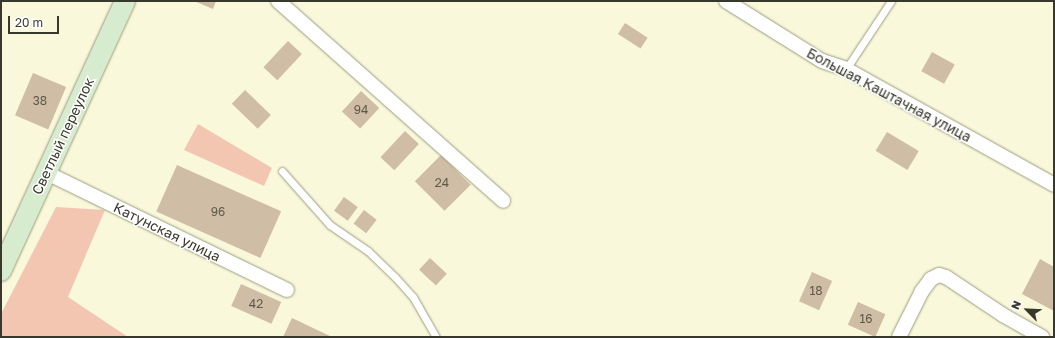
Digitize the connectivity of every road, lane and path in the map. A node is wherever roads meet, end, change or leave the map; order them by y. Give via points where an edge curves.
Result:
1 (125, 1) edge
2 (278, 1) edge
3 (726, 1) edge
4 (891, 1) edge
5 (846, 69) junction
6 (282, 171) dead end
7 (47, 173) junction
8 (1054, 185) edge
9 (503, 201) dead end
10 (4, 258) edge
11 (287, 290) dead end
12 (436, 337) edge
13 (899, 337) edge
14 (1042, 337) edge

1 - 7 street, Светлый переулок
2 - 9 street
3 - 5 street, Большая Каштачная улица via 822,61
4 - 5 lane
5 - 8 street, Большая Каштачная улица
6 - 12 lane via 330,225 368,251 395,277 413,297
7 - 10 street, Светлый переулок
7 - 11 street, Катунская улица
13 - 14 street via 922,290 931,279 939,275

